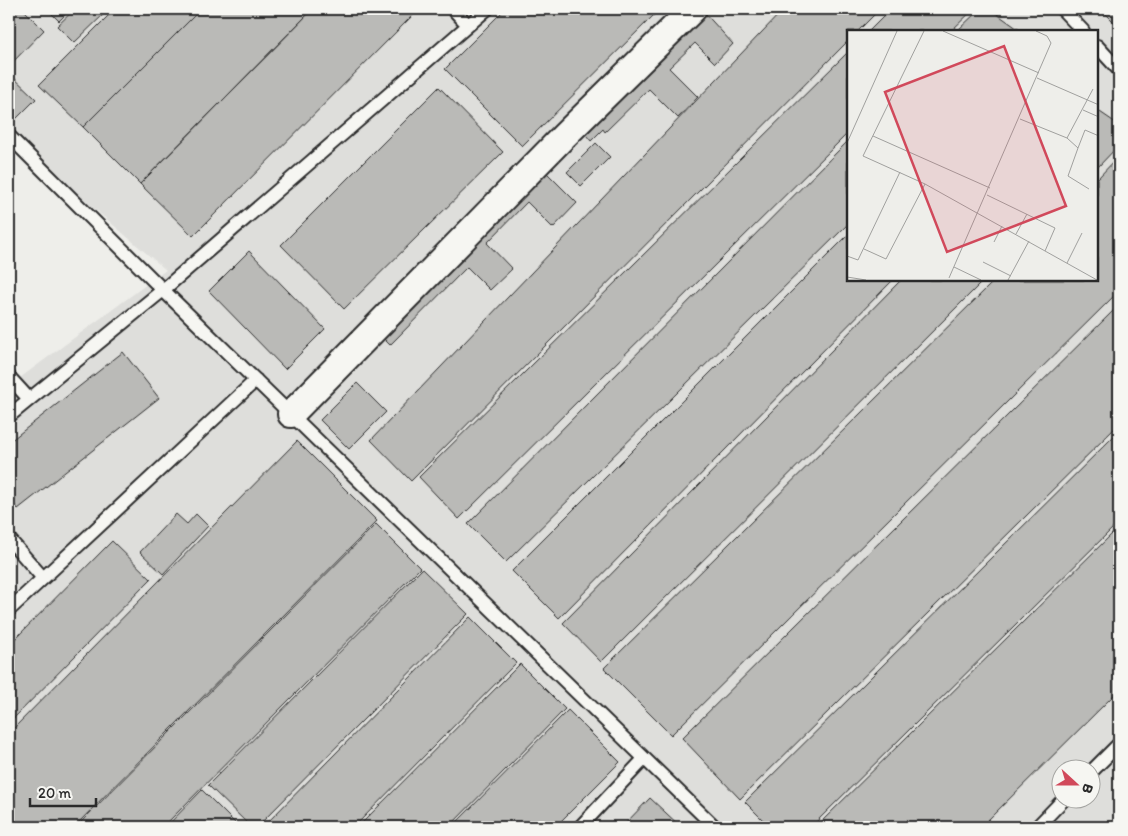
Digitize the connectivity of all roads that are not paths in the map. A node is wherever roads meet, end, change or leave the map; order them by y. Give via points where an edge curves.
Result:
1 (453, 9) edge
2 (487, 9) edge
3 (692, 9) edge
4 (1062, 9) edge
5 (468, 25) junction
6 (1082, 30) edge
7 (1098, 47) edge
8 (1119, 70) edge
9 (9, 136) edge
10 (163, 290) junction
11 (9, 377) edge
12 (256, 380) junction
13 (29, 400) junction
14 (291, 414) junction
15 (9, 416) edge
16 (9, 539) edge
17 (43, 578) junction
18 (9, 610) edge
19 (1119, 744) edge
20 (644, 759) junction
21 (1100, 763) edge
22 (1055, 808) edge
23 (580, 827) edge
24 (715, 827) edge
25 (1037, 827) edge

1 - 5 lane
2 - 5 lane
3 - 14 street
4 - 6 lane
5 - 10 lane
7 - 8 lane
9 - 10 lane
10 - 12 lane
10 - 13 lane
11 - 13 lane
12 - 14 lane
12 - 17 lane
13 - 15 lane
14 - 20 lane
16 - 17 lane
17 - 18 lane
19 - 21 lane
20 - 23 lane
20 - 24 lane
22 - 25 lane

